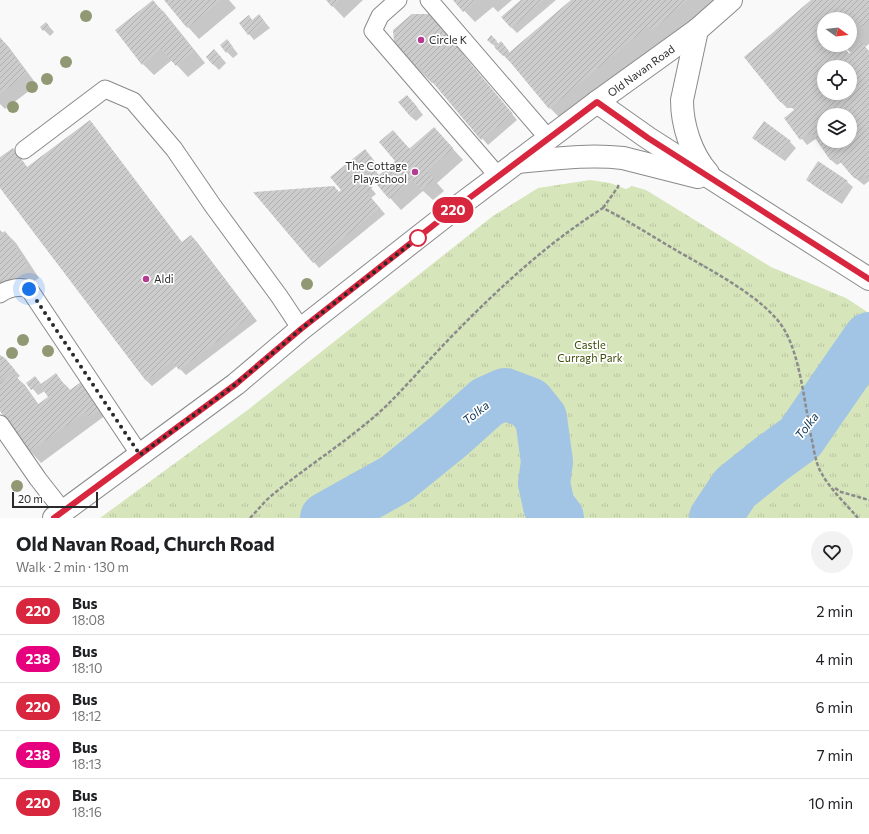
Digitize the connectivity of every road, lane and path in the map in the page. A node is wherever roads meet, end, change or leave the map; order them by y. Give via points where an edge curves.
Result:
1 (398, 0) edge
2 (429, 0) edge
3 (731, 0) edge
4 (697, 30) junction
5 (597, 102) junction
6 (548, 138) junction
7 (24, 150) dead end
8 (517, 162) junction
9 (498, 176) junction
10 (714, 180) junction
11 (869, 279) edge
12 (0, 294) edge
13 (301, 329) junction
14 (0, 424) edge
15 (140, 455) junction
16 (831, 486) junction
17 (869, 500) edge
18 (58, 515) edge
19 (250, 518) edge
20 (858, 518) edge

1 - 9 lane via 380,16 373,32
2 - 6 lane
3 - 4 street, Old Navan Road
4 - 5 street, Old Navan Road
4 - 10 street via 682,100 683,118 690,143 699,161
5 - 6 street, Old Navan Road
5 - 10 street
6 - 8 street, Old Navan Road
7 - 13 lane via 105,89 133,101 174,149
8 - 9 street, Old Navan Road
8 - 10 street via 593,156 623,158
9 - 13 street, Old Navan Road
10 - 11 street
12 - 15 lane via 22,287 29,289
13 - 15 street, Old Navan Road via 236,384
14 - 18 lane via 38,478
15 - 18 street, Old Navan Road
16 - 17 path via 841,492
16 - 19 path via 821,473 815,455 791,344 777,320 761,304 719,276 603,208 552,244 509,281 383,409 334,450 270,497
16 - 20 path

